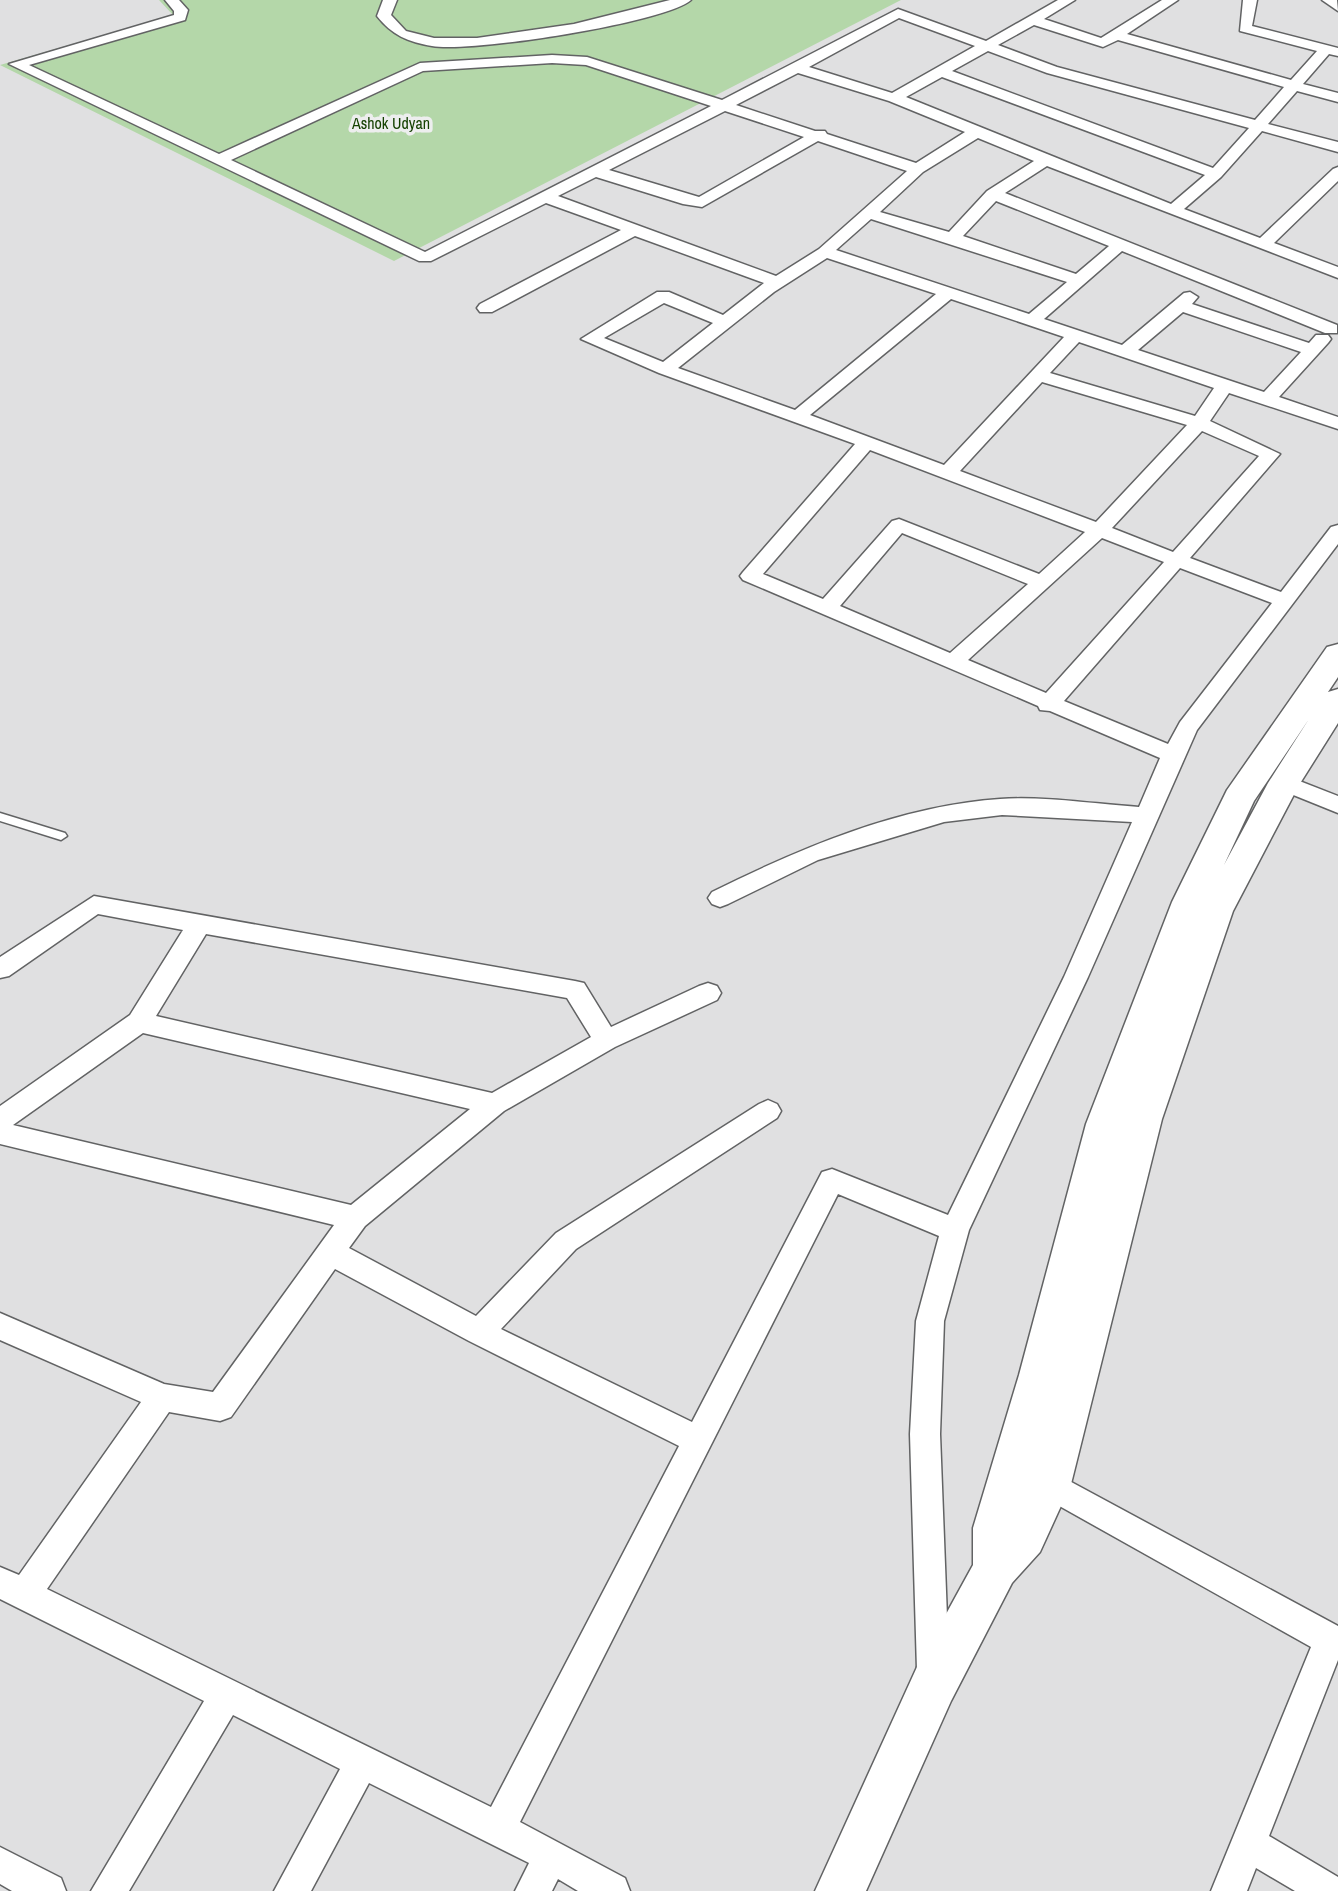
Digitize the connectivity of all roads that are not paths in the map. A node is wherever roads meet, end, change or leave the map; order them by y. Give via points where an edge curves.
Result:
1 (172, 0) edge
2 (390, 0) edge
3 (684, 0) edge
4 (1068, 0) edge
5 (1171, 0) edge
6 (1250, 0) edge
7 (1329, 0) edge
8 (1338, 7) edge
9 (1032, 20) junction
10 (1116, 35) junction
11 (990, 44) junction
12 (1332, 50) edge
13 (797, 68) junction
14 (1056, 71) junction
15 (941, 72) junction
16 (1294, 86) junction
17 (1338, 98) edge
18 (894, 99) junction
19 (1013, 99) junction
20 (725, 104) junction
21 (1255, 125) junction
22 (976, 132) junction
23 (821, 134) junction
24 (1338, 147) edge
25 (1046, 160) junction
26 (217, 161) junction
27 (918, 169) junction
28 (595, 171) junction
29 (1338, 172) edge
30 (1216, 174) junction
31 (993, 194) junction
32 (545, 197) junction
33 (1173, 210) junction
34 (870, 214) junction
35 (634, 230) junction
36 (952, 238) junction
37 (1263, 244) junction
38 (1120, 245) junction
39 (825, 252) junction
40 (1338, 273) edge
41 (1079, 281) junction
42 (1209, 281) junction
43 (777, 282) junction
44 (948, 293) junction
45 (1180, 306) junction
46 (485, 308) dead end
47 (1032, 321) junction
48 (726, 322) junction
49 (1335, 326) edge
50 (1075, 336) junction
51 (1312, 350) junction
52 (1124, 353) junction
53 (665, 369) junction
54 (1038, 375) junction
55 (1224, 387) junction
56 (1266, 401) junction
57 (798, 416) junction
58 (1199, 423) junction
59 (1338, 423) edge
60 (867, 442) junction
61 (946, 474) junction
62 (1098, 531) junction
63 (1338, 531) edge
64 (1179, 561) junction
65 (1042, 582) junction
66 (1285, 601) junction
67 (827, 609) junction
68 (1338, 654) edge
69 (952, 663) junction
70 (1338, 699) edge
71 (1048, 705) junction
72 (1173, 755) junction
73 (1284, 783) junction
74 (1338, 805) edge
75 (1147, 815) junction
76 (0, 817) edge
77 (61, 836) dead end
78 (720, 898) dead end
79 (200, 923) junction
80 (0, 970) edge
81 (708, 993) dead end
82 (138, 1022) junction
83 (606, 1040) junction
84 (495, 1104) junction
85 (768, 1111) dead end
86 (0, 1120) edge
87 (0, 1133) edge
88 (355, 1217) junction
89 (954, 1230) junction
90 (330, 1252) junction
91 (0, 1326) edge
92 (479, 1332) junction
93 (162, 1397) junction
94 (698, 1440) junction
95 (1049, 1484) junction
96 (996, 1568) junction
97 (12, 1588) edge
98 (1334, 1642) edge
99 (934, 1684) junction
100 (227, 1694) junction
101 (362, 1762) junction
102 (498, 1829) junction
103 (1248, 1843) junction
104 (552, 1856) junction
105 (0, 1865) edge
106 (48, 1891) edge
107 (109, 1891) edge
108 (292, 1891) edge
109 (533, 1891) edge
110 (612, 1891) edge
111 (840, 1891) edge
112 (1229, 1891) edge
113 (1328, 1891) edge

1 - 26 street via 181,10 180,17 16,64
2 - 3 street via 384,16 394,29 429,40 468,43 545,35
4 - 9 street
5 - 10 street
6 - 12 street via 1245,28
7 - 8 street
9 - 10 street via 1103,43
9 - 11 street
10 - 16 street
11 - 13 street via 904,9
11 - 14 street
11 - 15 street
12 - 16 street
13 - 18 street
13 - 20 street
14 - 19 street
14 - 21 street
15 - 18 street
15 - 19 street
16 - 17 street
16 - 21 street
18 - 22 street
19 - 30 street
20 - 23 street
20 - 26 street via 570,59 437,64 405,72
20 - 28 street
21 - 24 street
21 - 30 street
22 - 25 street
22 - 27 street
23 - 27 street
23 - 28 street via 702,202
25 - 31 street
25 - 33 street
26 - 32 street via 425,258
27 - 34 street
28 - 32 street
29 - 37 street
30 - 33 street
31 - 36 street
31 - 38 street
32 - 35 street
33 - 37 street
34 - 36 street
34 - 39 street
35 - 43 street
35 - 46 street
36 - 41 street
37 - 40 street
38 - 41 street
38 - 42 street
39 - 43 street
39 - 44 street
41 - 47 street
42 - 45 street
42 - 49 street
43 - 48 street
44 - 47 street
44 - 57 street
45 - 51 street
45 - 52 street
47 - 50 street
48 - 53 street
48 - 53 street via 663,296 590,339
49 - 51 street
50 - 52 street
50 - 54 street
51 - 56 street
52 - 55 street
53 - 57 street
54 - 58 street
54 - 61 street
55 - 56 street
55 - 58 street
56 - 59 street
57 - 60 street
58 - 62 street
58 - 64 street via 1271,454
60 - 61 street
60 - 67 street via 750,576
61 - 62 street
62 - 64 street
62 - 65 street
63 - 66 street
64 - 66 street
64 - 71 street
65 - 67 street via 899,525
65 - 69 street
66 - 72 street via 1188,727
67 - 69 street
68 - 96 main road via 1239,798 1189,902 1105,1124 995,1528
69 - 71 street
70 - 73 main road
71 - 72 street
72 - 75 street
73 - 74 street
73 - 95 main road via 1216,911 1143,1119
75 - 78 street via 1002,807 943,814 810,854
75 - 89 street via 1076,976
76 - 77 lane
79 - 80 street via 94,905
79 - 82 street
79 - 83 street via 575,990
81 - 83 street
82 - 84 street
82 - 86 street
83 - 84 street
84 - 88 street
85 - 92 street via 566,1241
87 - 88 street
88 - 90 street
89 - 94 street via 832,1180
89 - 99 street via 930,1321 925,1434
90 - 92 street
90 - 93 street via 220,1407
91 - 93 street
92 - 94 street
93 - 97 street
94 - 102 street
95 - 96 main road via 1024,1537
95 - 98 street
96 - 99 main road
97 - 100 street
98 - 103 street
99 - 111 main road
100 - 101 street
100 - 107 street
101 - 102 street
101 - 108 street
102 - 104 street
103 - 112 street
103 - 113 street
104 - 109 street
104 - 110 street
105 - 106 street

